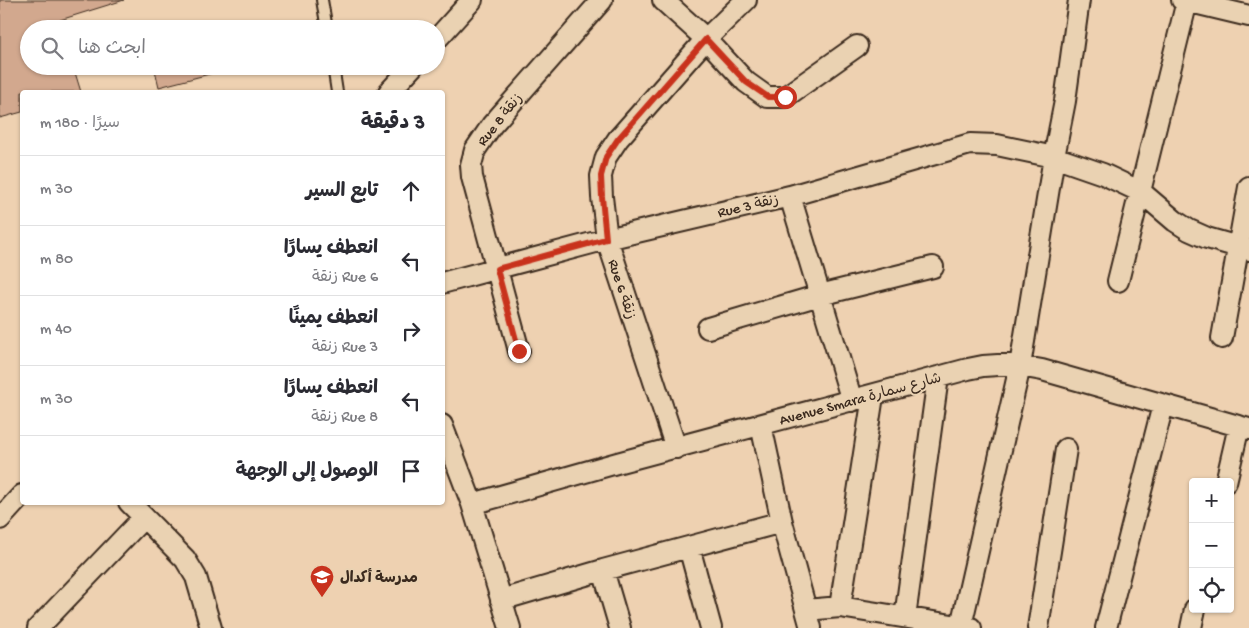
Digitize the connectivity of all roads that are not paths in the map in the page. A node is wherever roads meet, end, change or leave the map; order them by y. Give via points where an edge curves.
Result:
1 (322, 0) edge
2 (472, 0) edge
3 (602, 0) edge
4 (663, 0) edge
5 (746, 0) edge
6 (1079, 0) edge
7 (1185, 1) edge
8 (1249, 16) edge
9 (325, 20) edge
10 (445, 30) edge
11 (706, 39) junction
12 (857, 46) dead end
13 (334, 75) edge
14 (405, 75) edge
15 (337, 90) edge
16 (391, 90) edge
17 (1054, 157) junction
18 (1249, 187) edge
19 (1141, 192) junction
20 (790, 196) junction
21 (606, 239) junction
22 (1243, 248) edge
23 (933, 267) dead end
24 (497, 269) junction
25 (1118, 281) dead end
26 (445, 282) edge
27 (820, 295) junction
28 (708, 328) dead end
29 (1222, 338) dead end
30 (519, 351) dead end
31 (1020, 366) junction
32 (938, 377) junction
33 (873, 396) junction
34 (852, 401) junction
35 (1163, 405) junction
36 (761, 425) junction
37 (1244, 428) edge
38 (445, 433) edge
39 (676, 448) junction
40 (1066, 449) dead end
41 (1227, 478) edge
42 (20, 497) edge
43 (472, 504) junction
44 (132, 505) edge
45 (144, 517) junction
46 (0, 520) edge
47 (782, 522) junction
48 (689, 547) junction
49 (603, 570) junction
50 (501, 600) junction
51 (840, 607) junction
52 (1195, 613) edge
53 (905, 617) junction
54 (808, 619) edge
55 (966, 627) edge
56 (38, 628) edge
57 (211, 628) edge
58 (510, 628) edge
59 (620, 628) edge
60 (711, 628) edge
61 (1038, 628) edge
62 (1106, 628) edge
63 (1191, 628) edge

1 - 9 lane
2 - 10 street
3 - 24 street, Rue 8 زنقة via 492,125 475,150 472,176
4 - 11 street
5 - 11 street, Rue 6 زنقة
6 - 17 street
7 - 8 street
7 - 19 street
11 - 12 street via 746,82 768,97 785,97
11 - 21 street, Rue 6 زنقة via 606,157 601,176
13 - 15 lane
14 - 16 street
17 - 19 street, Rue 3 زنقة via 1103,174
17 - 20 street, Rue 3 زنقة via 997,145 970,144
17 - 31 street
18 - 22 street
19 - 22 street, Rue 3 زنقة via 1174,222 1208,238
19 - 25 street
20 - 21 street, Rue 3 زنقة
20 - 27 street
21 - 24 street, Rue 3 زنقة
21 - 39 street, Rue 6 زنقة
22 - 29 street
23 - 27 street
24 - 26 street, Rue 3 زنقة
24 - 30 street, Rue 8 زنقة
27 - 28 street
27 - 34 street
31 - 32 street, Avenue Smara شارع سمارة via 983,366
31 - 35 street, Avenue Smara شارع سمارة
31 - 55 street
32 - 33 street, Avenue Smara شارع سمارة
32 - 53 street
33 - 34 street, Avenue Smara شارع سمارة
33 - 51 street
34 - 36 street, Avenue Smara شارع سمارة
35 - 37 street, Avenue Smara شارع سمارة
35 - 62 street
36 - 39 street, Avenue Smara شارع سمارة
36 - 47 street
37 - 41 street
38 - 43 street
39 - 43 street, Avenue Smara شارع سمارة
40 - 61 street
42 - 46 street
43 - 50 street
44 - 45 street
45 - 56 street
45 - 57 street via 185,559 196,577
47 - 48 street
47 - 54 street
48 - 49 street
48 - 60 street
49 - 50 street
49 - 59 street
50 - 58 street
51 - 53 street
51 - 54 street
52 - 63 street
53 - 55 street

